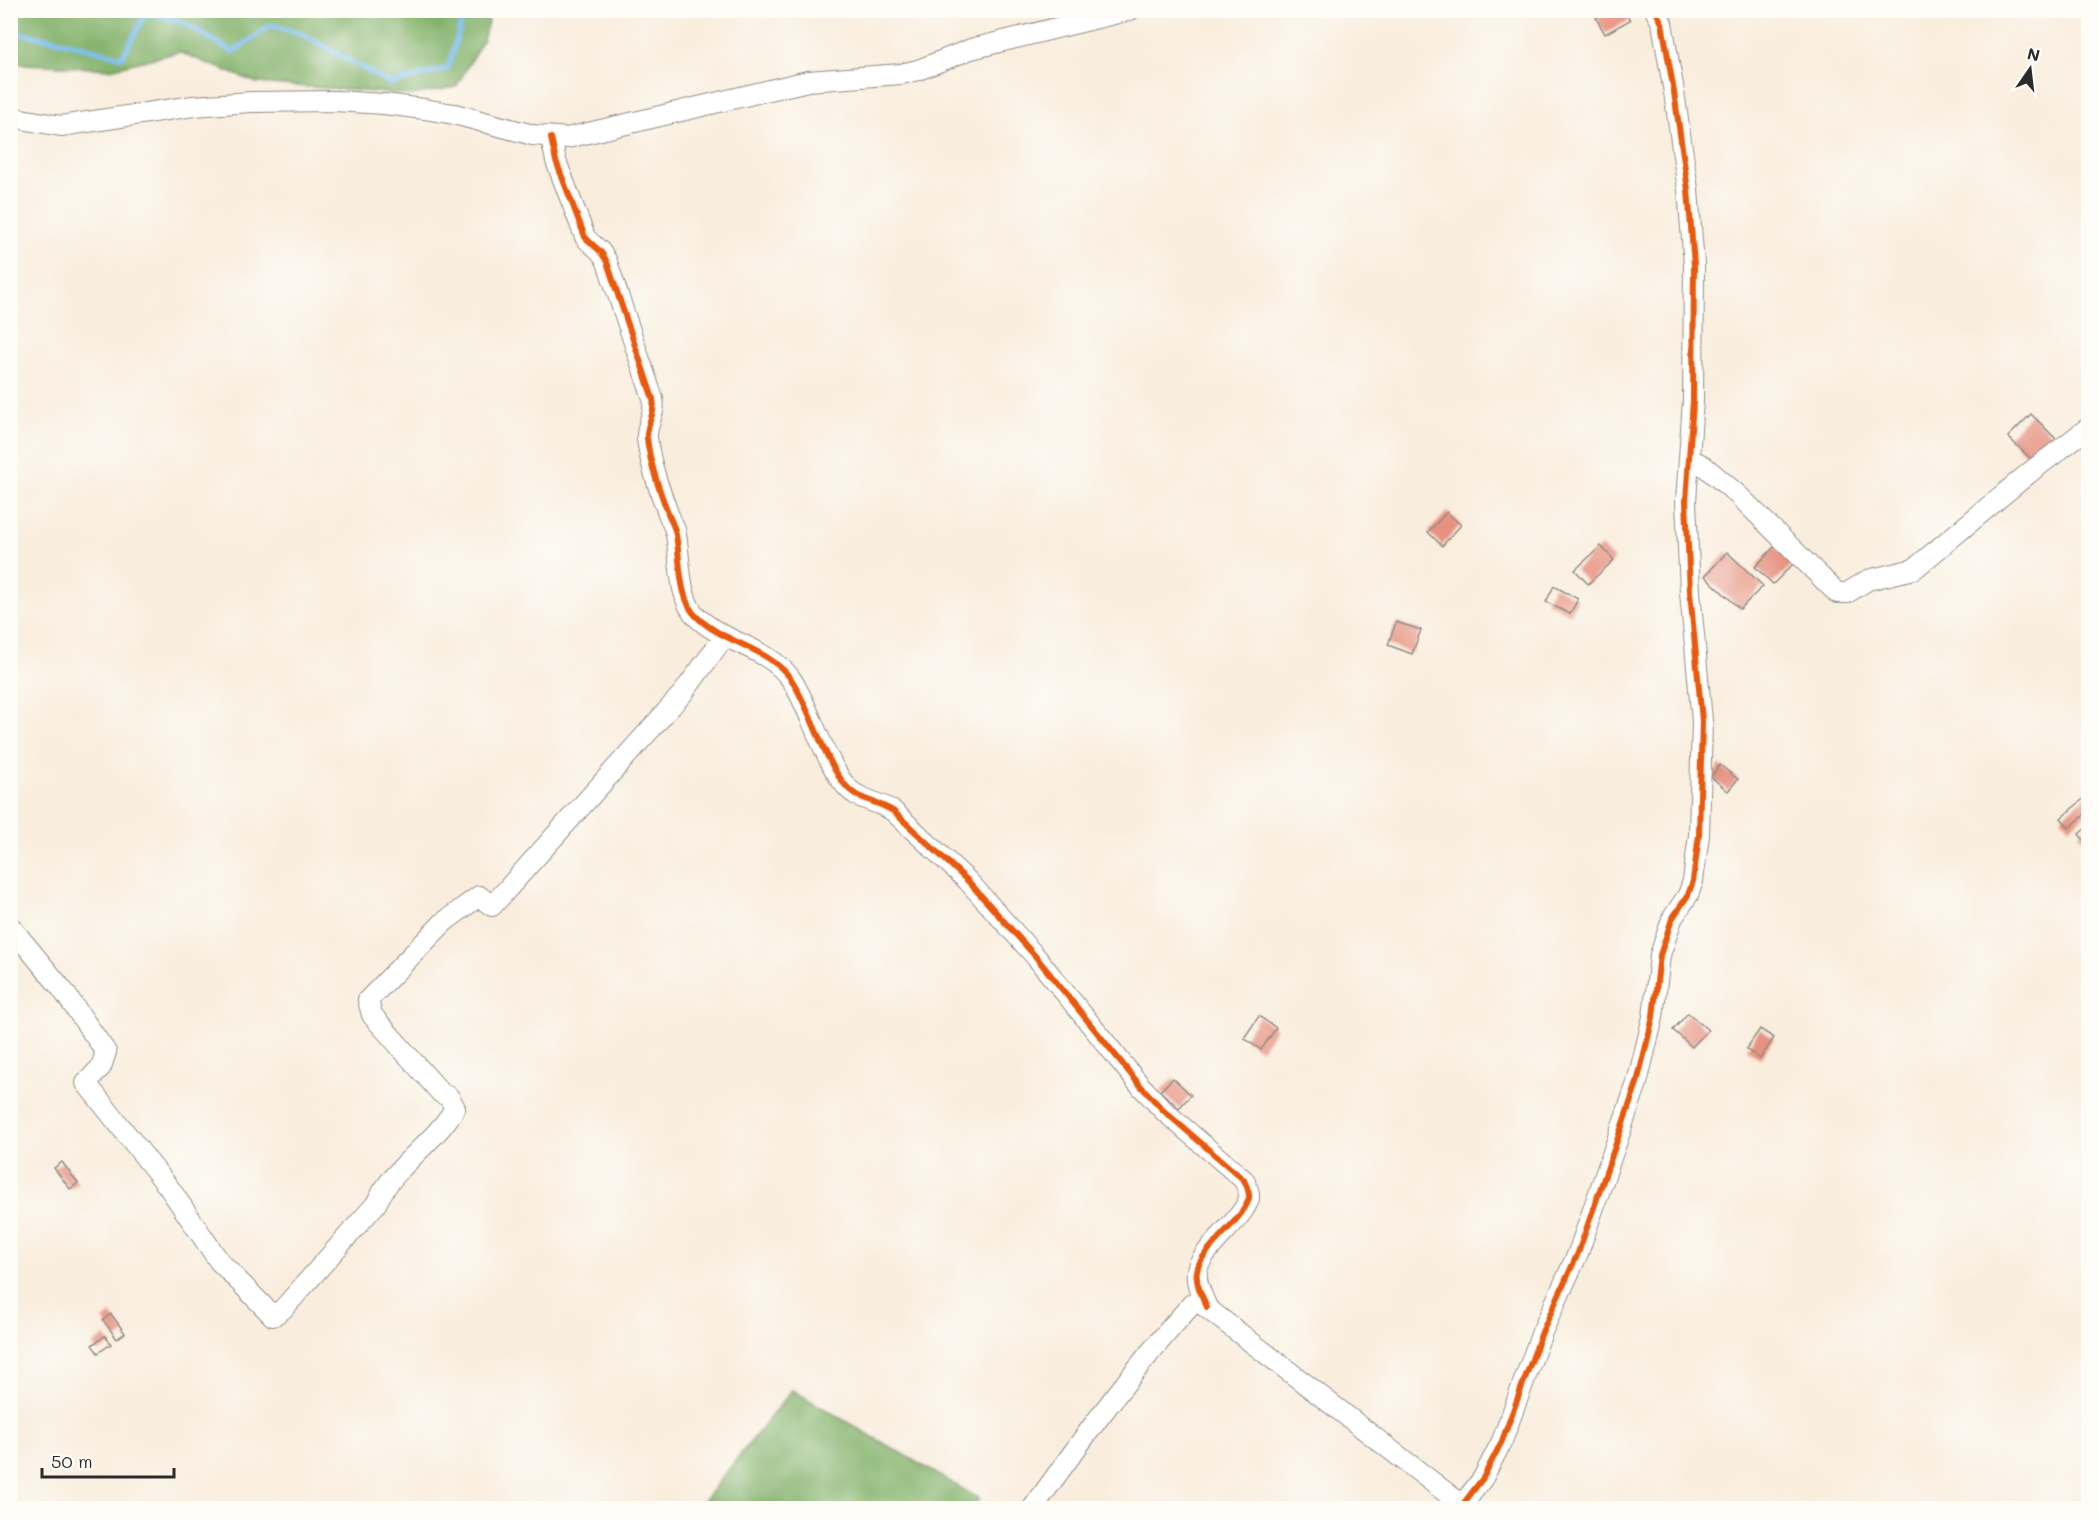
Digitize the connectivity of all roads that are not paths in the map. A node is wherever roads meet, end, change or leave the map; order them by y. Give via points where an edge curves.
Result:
1 (1130, 10) edge
2 (1655, 10) edge
3 (10, 117) edge
4 (551, 138) junction
5 (2088, 428) edge
6 (1689, 458) junction
7 (724, 637) junction
8 (10, 926) edge
9 (1207, 1307) junction
10 (1463, 1507) edge
11 (1033, 1509) edge

1 - 4 street via 971,49 901,74 808,81 590,134
2 - 6 street via 1662,23 1674,92 1694,265
3 - 4 street via 61,126 193,106 335,101 424,108
4 - 7 street via 585,237 601,250 607,262 653,399 655,410 647,428 650,452 675,530 686,597 697,617
5 - 6 street via 1914,569 1868,580 1847,593 1837,593 1738,495
6 - 10 street via 1686,501 1690,592 1702,721 1699,835 1693,881 1672,919 1660,955 1653,1017 1637,1083 1578,1253 1542,1332 1502,1441
7 - 8 street via 683,693 492,906 479,896 453,915 368,1000 372,1015 455,1108 384,1188 376,1204 273,1316 219,1261 170,1189 86,1083 101,1067 106,1052 62,988
7 - 9 street via 780,666 792,680 848,787 892,811 961,874 1036,957 1138,1083 1164,1111 1244,1180 1249,1198 1197,1270 1197,1282
9 - 10 street
9 - 11 street via 1199,1302 1192,1304 1159,1341

